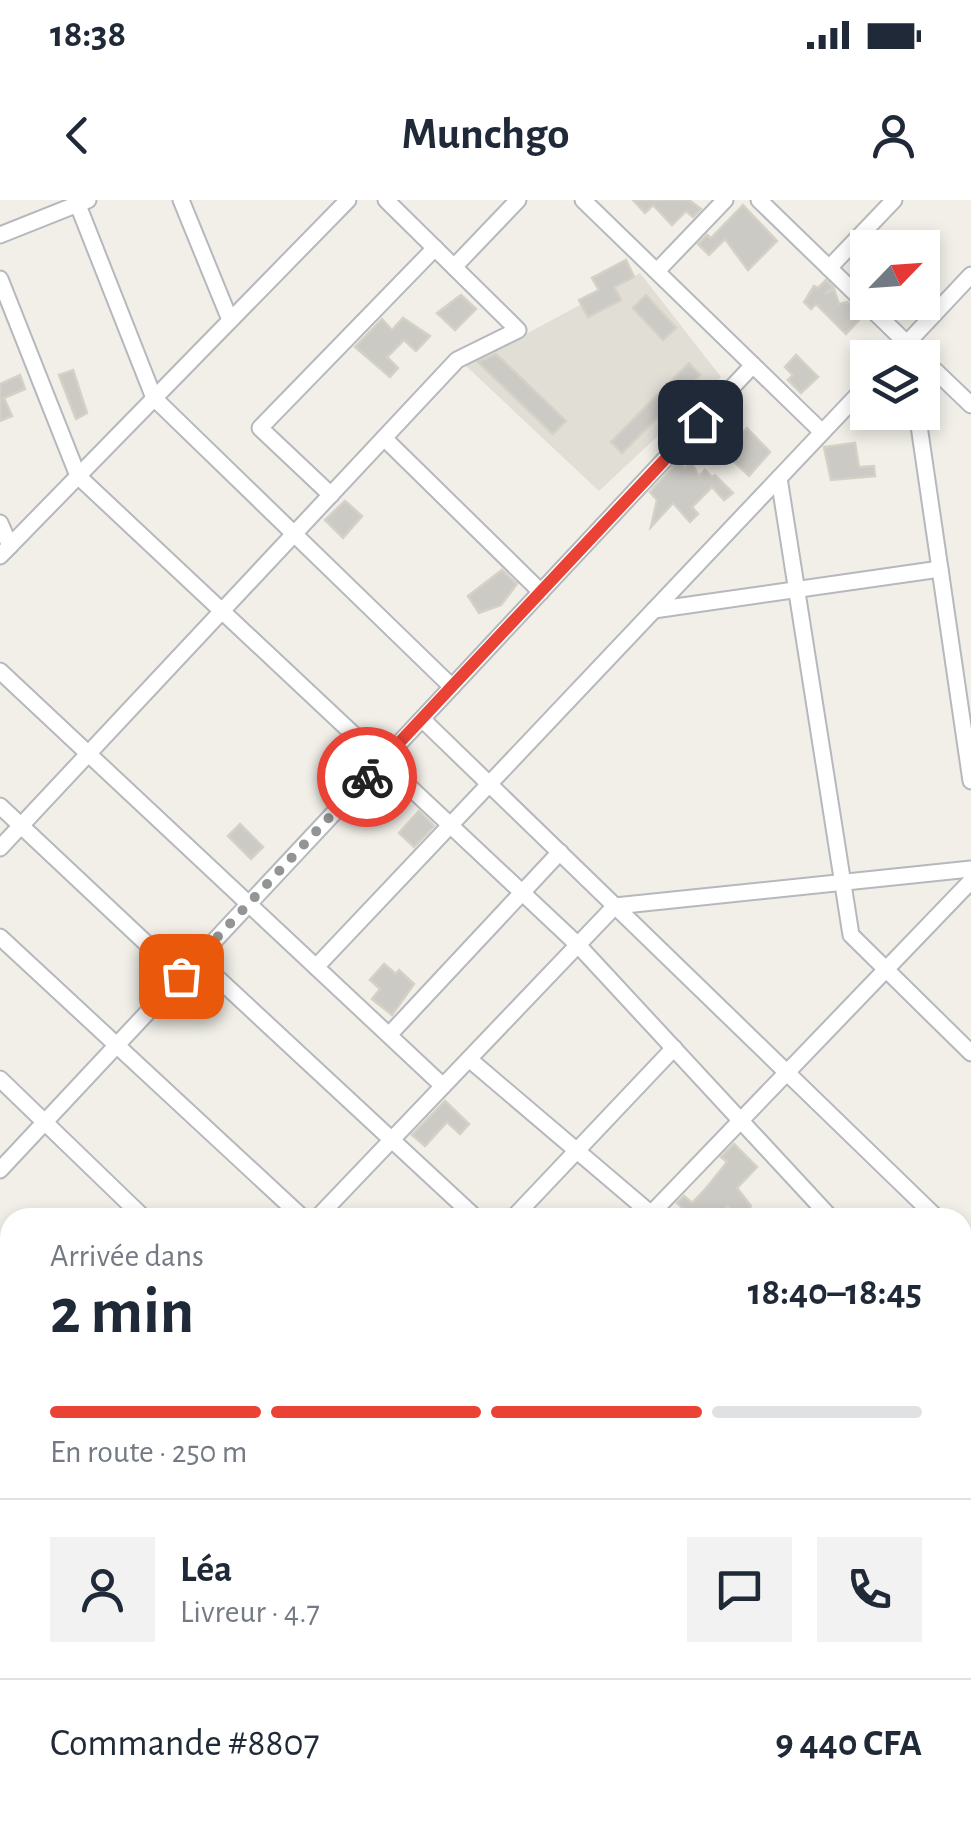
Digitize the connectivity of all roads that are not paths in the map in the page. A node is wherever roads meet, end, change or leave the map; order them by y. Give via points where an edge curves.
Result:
1 (182, 200) edge
2 (348, 200) edge
3 (386, 200) edge
4 (518, 200) edge
5 (583, 200) edge
6 (725, 200) edge
7 (760, 200) edge
8 (894, 200) edge
9 (80, 201) edge
10 (0, 235) edge
11 (434, 248) junction
12 (454, 267) junction
13 (829, 268) junction
14 (657, 272) junction
15 (971, 275) edge
16 (0, 279) edge
17 (230, 320) junction
18 (898, 340) edge
19 (916, 340) edge
20 (752, 365) junction
21 (940, 375) edge
22 (154, 398) junction
23 (850, 403) edge
24 (971, 405) edge
25 (920, 430) edge
26 (822, 432) junction
27 (384, 438) junction
28 (78, 476) junction
29 (779, 478) junction
30 (331, 495) junction
31 (0, 523) edge
32 (294, 534) junction
33 (5, 551) edge
34 (940, 569) junction
35 (796, 590) junction
36 (541, 592) junction
37 (654, 610) junction
38 (222, 611) junction
39 (971, 668) edge
40 (0, 671) edge
41 (957, 683) junction
42 (452, 687) junction
43 (422, 718) junction
44 (88, 753) junction
45 (382, 761) junction
46 (971, 780) edge
47 (489, 784) junction
48 (0, 806) edge
49 (450, 825) junction
50 (21, 826) junction
51 (0, 848) edge
52 (560, 852) junction
53 (971, 869) edge
54 (971, 881) edge
55 (843, 882) junction
56 (522, 892) junction
57 (249, 904) junction
58 (615, 906) junction
59 (0, 937) edge
60 (578, 945) junction
61 (197, 958) junction
62 (316, 967) junction
63 (886, 970) junction
64 (181, 976) junction
65 (388, 1034) junction
66 (117, 1045) junction
67 (674, 1048) junction
68 (971, 1053) edge
69 (469, 1058) junction
70 (787, 1072) junction
71 (0, 1079) edge
72 (443, 1086) junction
73 (741, 1120) junction
74 (45, 1122) junction
75 (392, 1139) junction
76 (577, 1150) junction
77 (0, 1170) edge
78 (134, 1208) edge
79 (292, 1208) edge
80 (326, 1208) edge
81 (465, 1208) edge
82 (522, 1208) edge
83 (642, 1208) edge
84 (658, 1208) edge
85 (822, 1208) edge
86 (927, 1208) edge

1 - 17 street
2 - 17 street
3 - 11 street
4 - 12 street
5 - 14 street
6 - 14 street
7 - 13 street
8 - 13 street
9 - 10 street
9 - 22 street
11 - 12 street
11 - 30 street via 260,428
12 - 27 street via 518,330 457,360
13 - 18 street
14 - 20 street
15 - 19 street
16 - 28 street
17 - 22 street
20 - 26 street
20 - 36 street
21 - 24 street
22 - 28 street
22 - 32 street
23 - 26 street
25 - 34 street
26 - 29 street
27 - 30 street
27 - 36 street
28 - 33 street
28 - 38 street
29 - 35 street
29 - 37 street
30 - 32 street
31 - 33 street
32 - 38 street
32 - 42 street
34 - 35 street
34 - 41 street
35 - 37 street
35 - 55 street
36 - 42 street
37 - 47 street
38 - 44 street
38 - 45 street
39 - 41 street
40 - 44 street
41 - 46 street
42 - 43 street
43 - 45 street
43 - 47 street
44 - 50 street
44 - 57 street
45 - 49 street
45 - 57 street
47 - 49 street
47 - 52 street
48 - 50 street
49 - 56 street
49 - 62 street
50 - 51 street
50 - 64 street
52 - 56 street
52 - 58 street
53 - 55 street
54 - 63 street
55 - 58 street
55 - 63 street via 851,935
56 - 60 street
56 - 65 street
57 - 61 street
57 - 62 street
58 - 60 street
58 - 70 street
59 - 66 street
60 - 67 street
60 - 69 street
61 - 64 street
61 - 75 street
62 - 65 street
63 - 68 street
63 - 70 street
64 - 66 street
65 - 72 street
66 - 74 street
66 - 79 street
67 - 73 street
67 - 76 street
69 - 72 street
69 - 76 street
70 - 73 street
70 - 86 street
71 - 74 street
72 - 75 street
73 - 84 street
73 - 85 street
74 - 77 street
74 - 78 street
75 - 80 street
75 - 81 street
76 - 82 street
76 - 83 street

